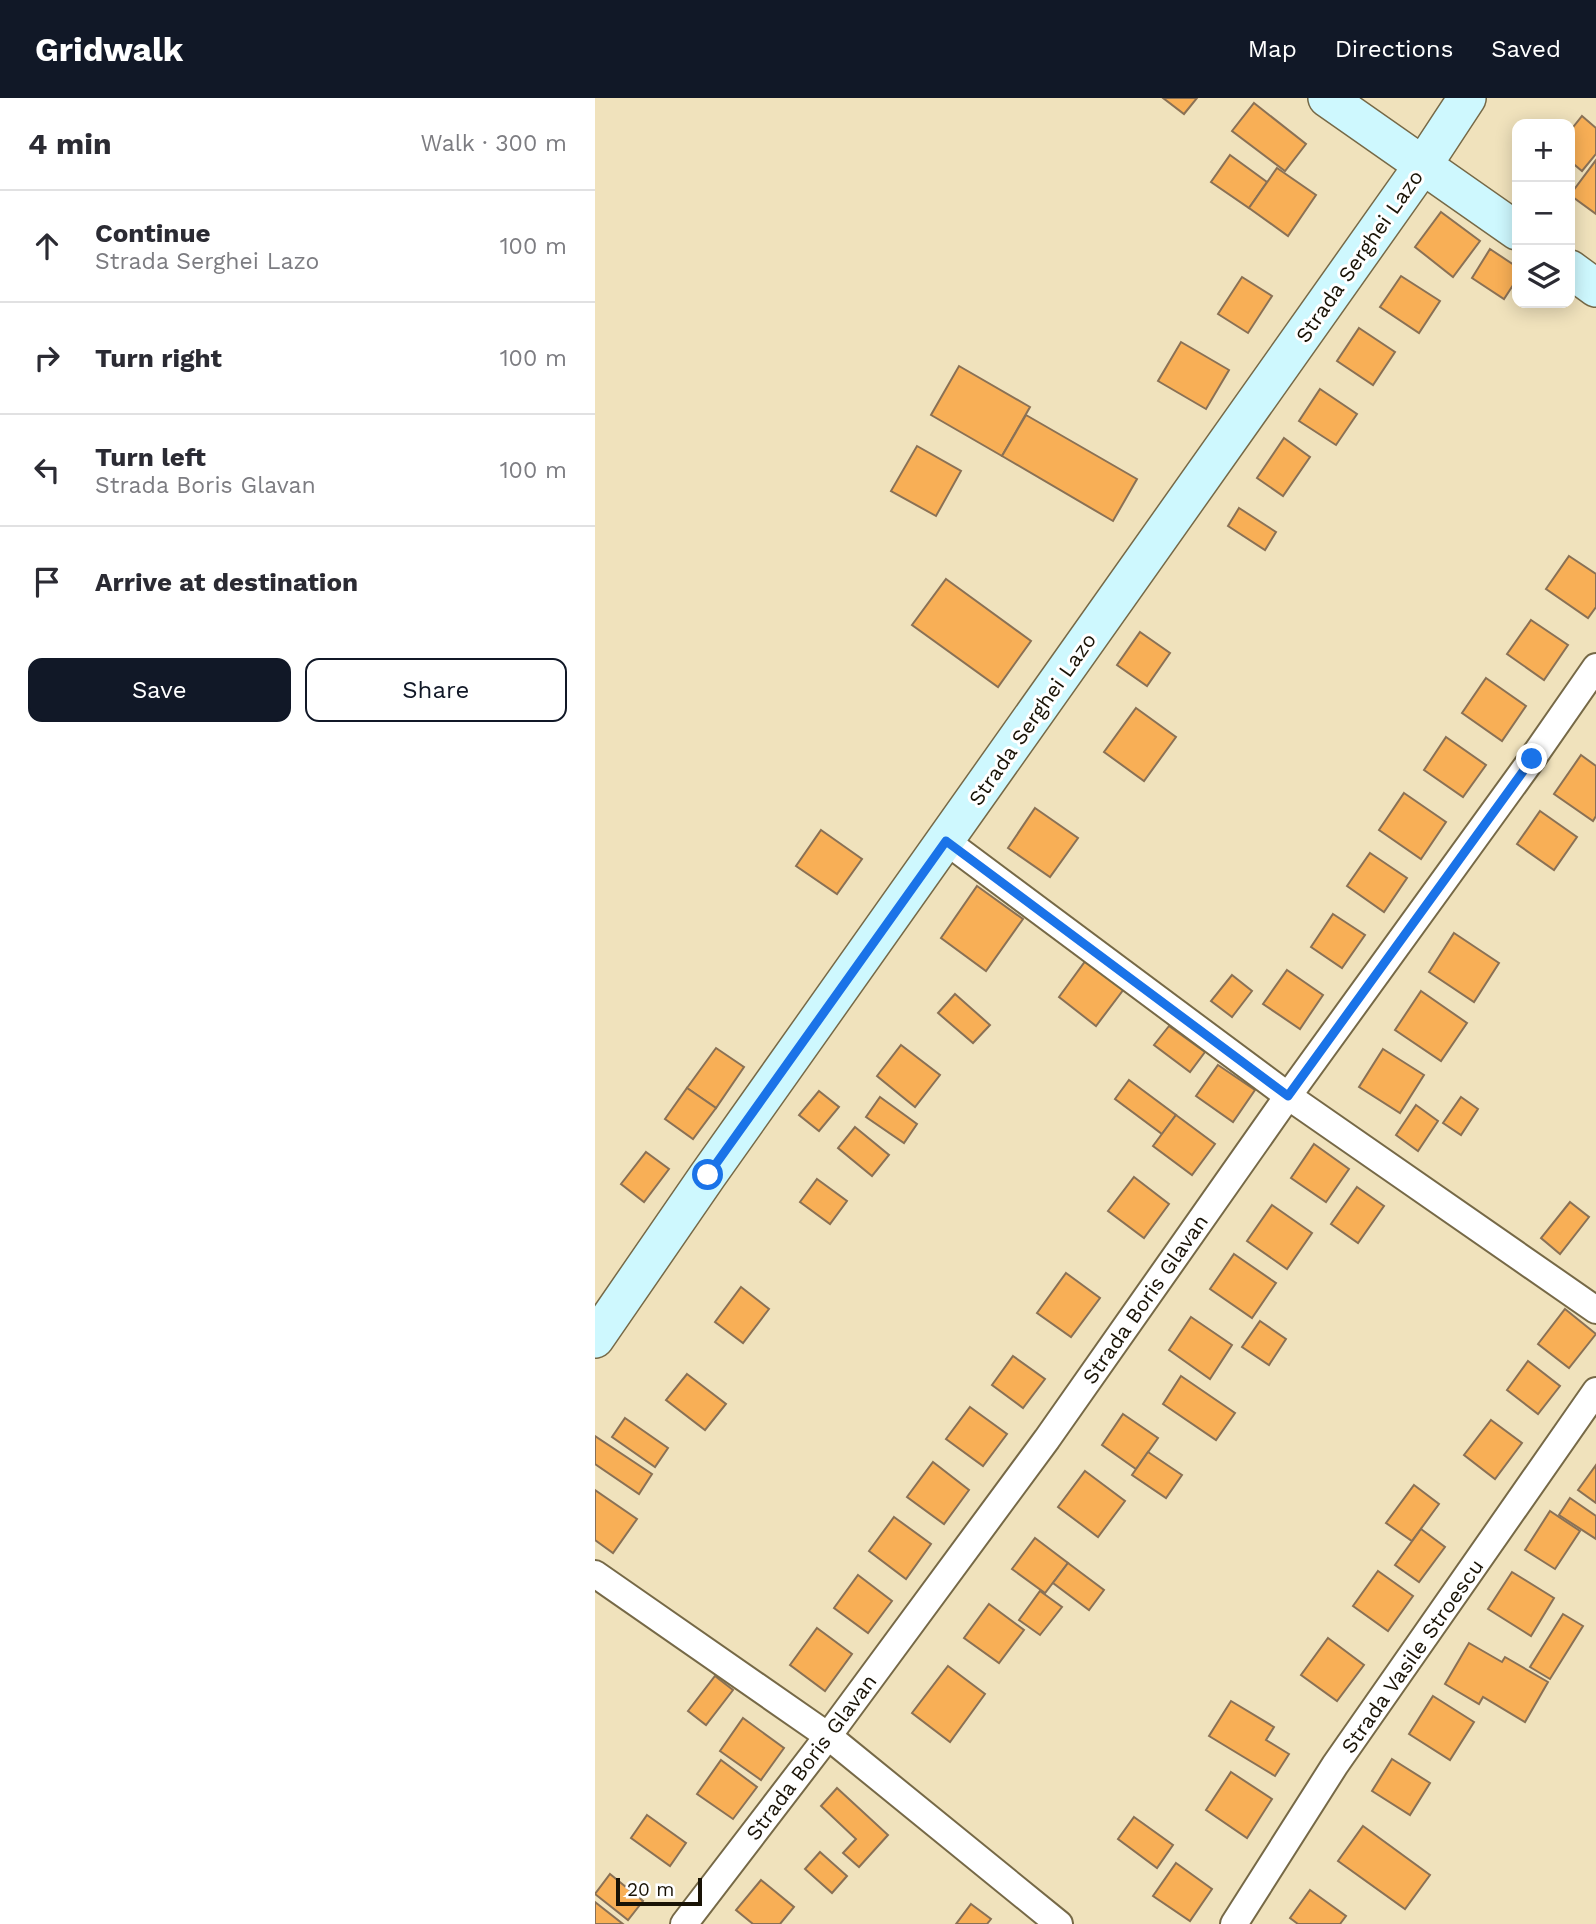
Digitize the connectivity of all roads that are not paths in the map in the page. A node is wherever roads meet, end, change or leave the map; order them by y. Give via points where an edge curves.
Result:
1 (1327, 98) edge
2 (1467, 98) edge
3 (1423, 165) junction
4 (1512, 228) edge
5 (1575, 273) edge
6 (1596, 288) edge
7 (1596, 667) edge
8 (946, 841) junction
9 (1288, 1096) junction
10 (1596, 1310) edge
11 (595, 1339) edge
12 (1596, 1391) edge
13 (595, 1574) edge
14 (828, 1736) junction
15 (684, 1924) edge
16 (1059, 1924) edge
17 (1234, 1924) edge

1 - 3 street
2 - 3 street, Strada Serghei Lazo
3 - 4 street
3 - 8 street, Strada Serghei Lazo
5 - 6 street
7 - 9 street, Strada Boris Glavan
8 - 9 street
8 - 11 street, Strada Serghei Lazo
9 - 10 street
9 - 14 street, Strada Boris Glavan via 1047,1439
12 - 17 street, Strada Vasile Stroescu via 1335,1765
13 - 14 street
14 - 15 street, Strada Boris Glavan
14 - 16 street

